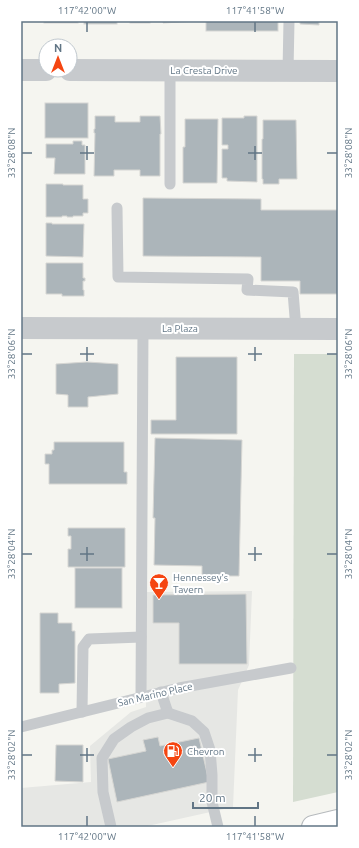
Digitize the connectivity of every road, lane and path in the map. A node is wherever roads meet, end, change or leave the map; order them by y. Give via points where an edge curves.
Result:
1 (289, 21) edge
2 (21, 70) edge
3 (38, 70) edge
4 (78, 70) edge
5 (170, 70) junction
6 (288, 71) junction
7 (338, 71) edge
8 (170, 184) dead end
9 (118, 208) dead end
10 (21, 328) edge
11 (143, 328) junction
12 (296, 329) junction
13 (338, 329) edge
14 (141, 637) junction
15 (291, 668) dead end
16 (161, 692) junction
17 (141, 697) junction
18 (82, 712) junction
19 (168, 713) junction
20 (21, 727) edge
21 (338, 821) edge
22 (111, 827) edge
23 (218, 827) edge
24 (313, 827) edge

1 - 6 lane
2 - 3 street
4 - 5 street, La Cresta Drive
5 - 6 street, La Cresta Drive
5 - 8 lane
6 - 7 street, La Cresta Drive
9 - 12 lane via 118,277 248,278 247,290 293,292
10 - 11 street, La Plaza
11 - 12 street, La Plaza
11 - 14 lane
12 - 13 street, La Plaza
14 - 17 lane
14 - 18 lane via 89,639 83,647
15 - 16 lane, San Marino Place
16 - 17 lane, San Marino Place
16 - 19 lane
17 - 18 lane, San Marino Place
18 - 20 lane, San Marino Place
19 - 22 lane via 148,718 131,727 114,739 102,758 103,792
19 - 23 lane via 192,721 204,732 210,750 212,802
21 - 24 highway

